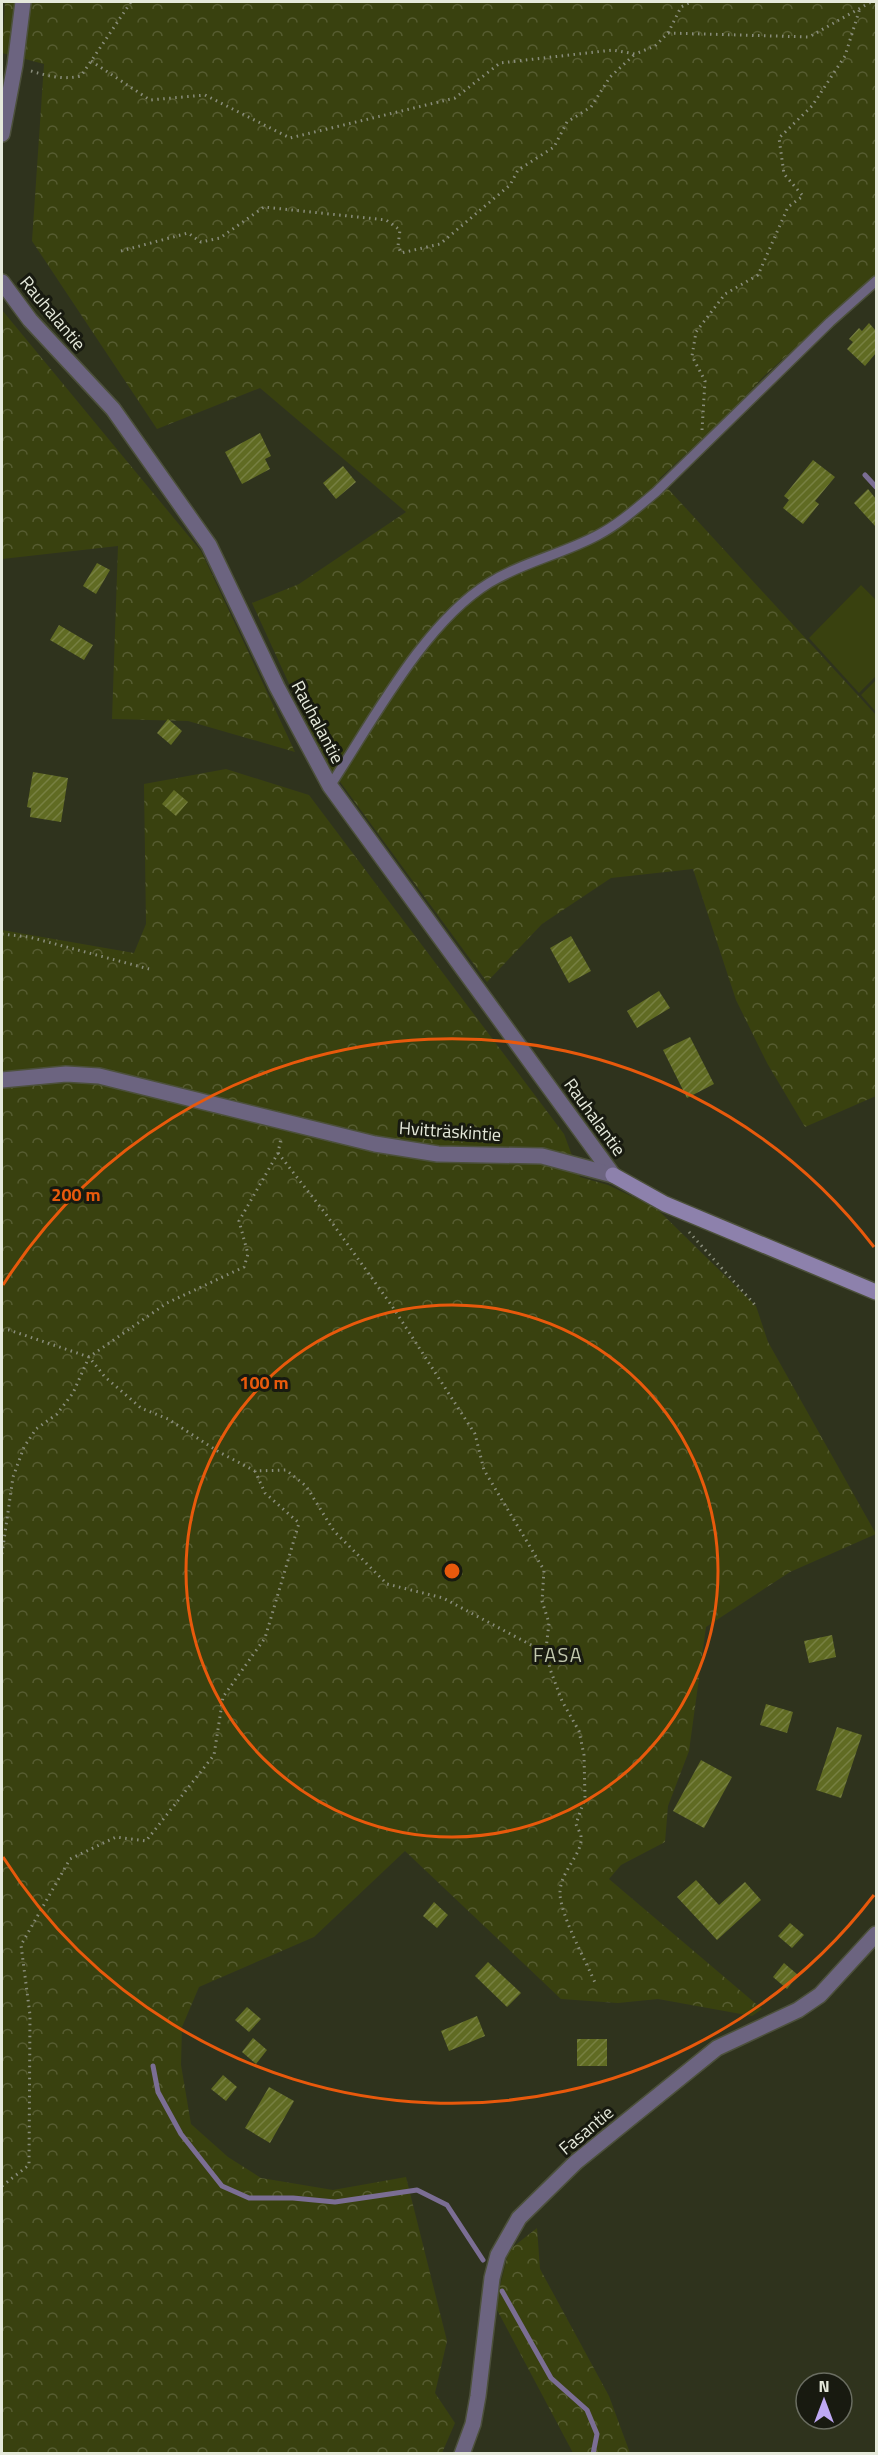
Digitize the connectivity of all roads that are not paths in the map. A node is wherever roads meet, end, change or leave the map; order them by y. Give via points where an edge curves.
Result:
1 (23, 2) edge
2 (2, 134) edge
3 (876, 281) edge
4 (2, 282) edge
5 (330, 786) junction
6 (2, 1080) edge
7 (613, 1175) junction
8 (876, 1292) edge
9 (876, 1934) edge
10 (462, 2454) edge

1 - 2 street
3 - 5 lane via 656,492 626,516 598,535 490,582 466,599 435,631 401,677
4 - 5 street, Rauhalantie via 30,320 113,410 209,545
5 - 7 street, Rauhalantie
6 - 7 street, Hvitträskintie via 66,1074 99,1076 375,1144 438,1154 542,1156
7 - 8 street, Hvitträskintie via 665,1204
9 - 10 street, Fasantie via 820,1995 798,2010 717,2048 576,2162 519,2218 498,2255 492,2278 474,2424

